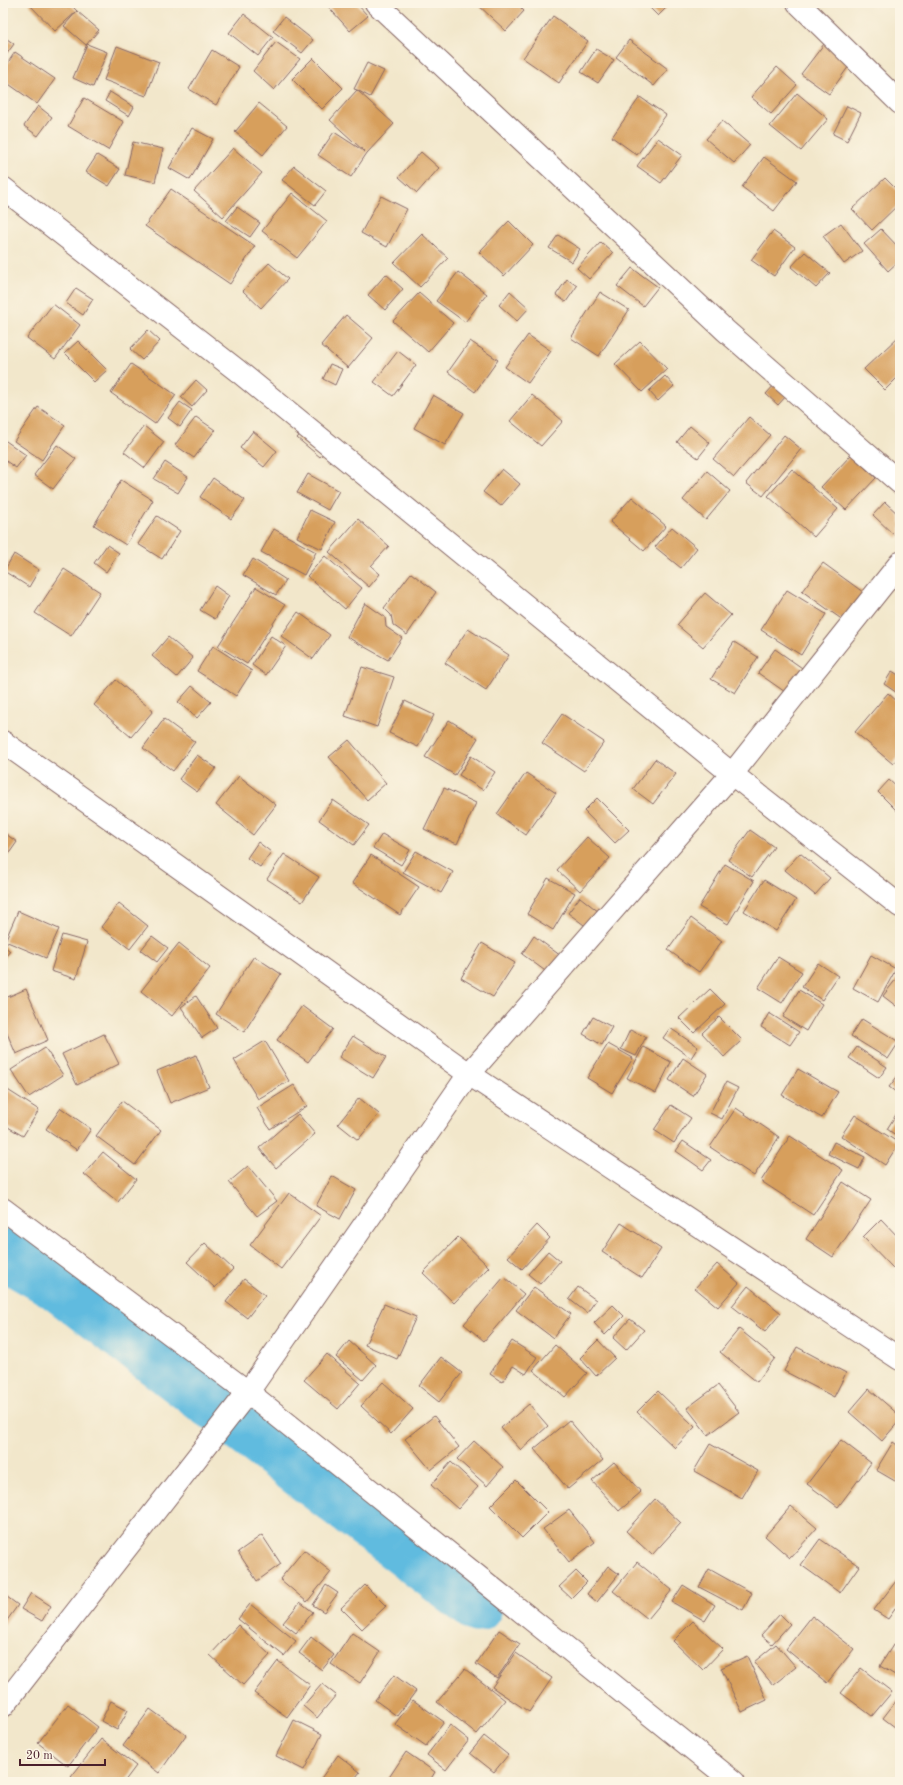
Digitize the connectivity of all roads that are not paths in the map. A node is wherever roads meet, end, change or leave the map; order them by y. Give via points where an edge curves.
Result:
1 (376, 3) edge
2 (798, 3) edge
3 (900, 103) edge
4 (3, 188) edge
5 (900, 483) edge
6 (900, 563) edge
7 (3, 742) edge
8 (732, 774) junction
9 (900, 906) edge
10 (469, 1074) junction
11 (3, 1209) edge
12 (900, 1359) edge
13 (248, 1392) junction
14 (3, 1706) edge
15 (734, 1782) edge

1 - 5 street via 726,331
2 - 3 street
4 - 8 street via 238,371
6 - 8 street
7 - 10 street
8 - 9 street
8 - 10 street
10 - 12 street
10 - 13 street
11 - 13 street
13 - 14 street
13 - 15 street

